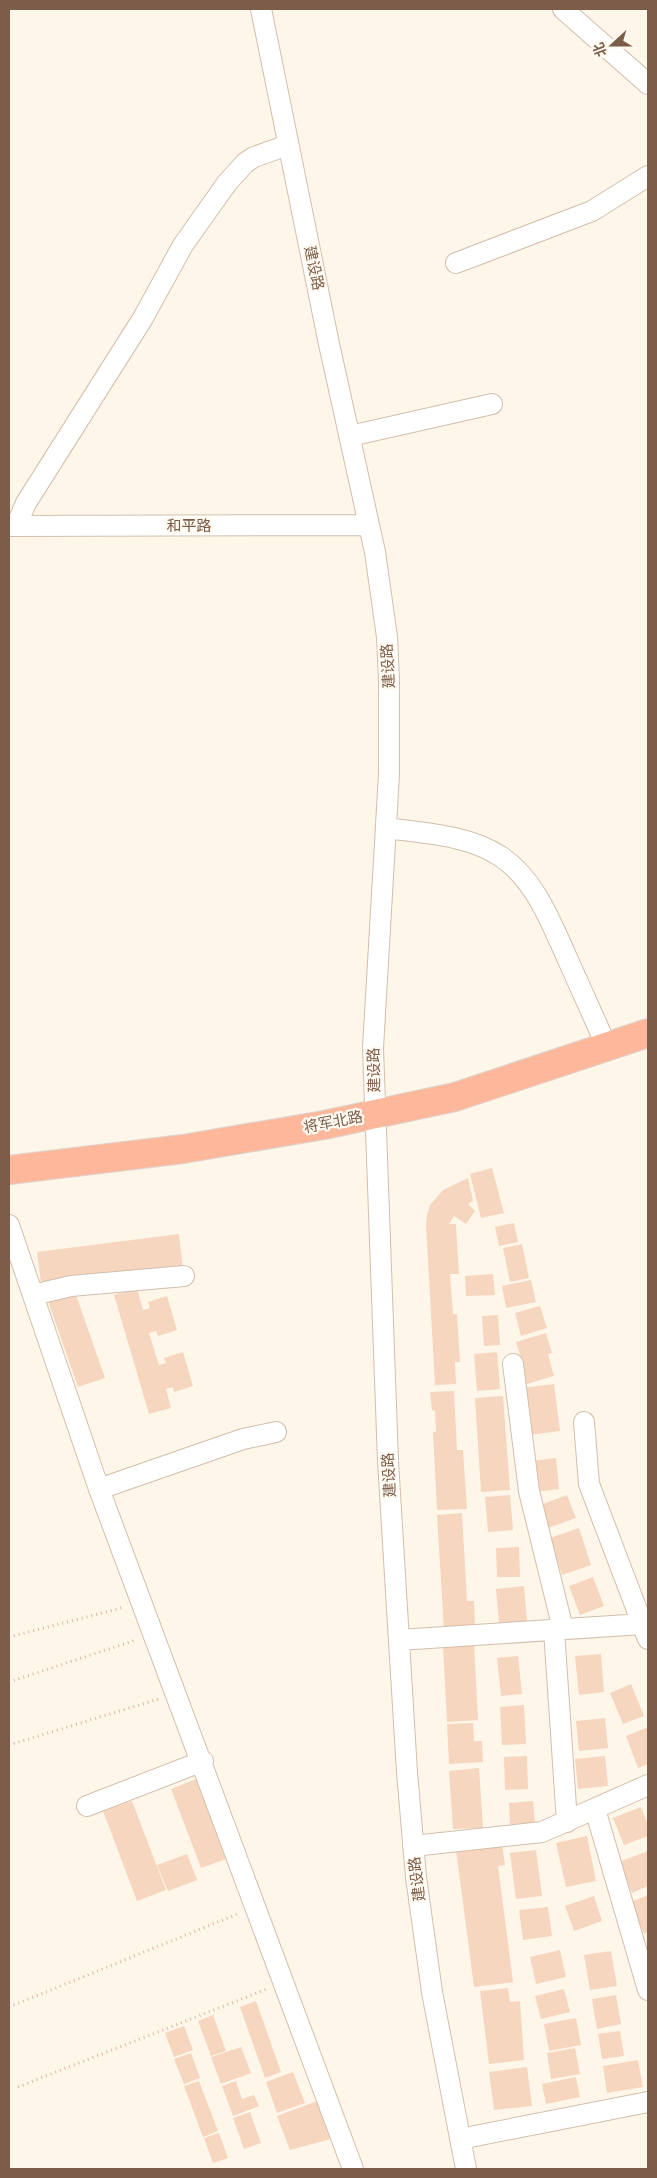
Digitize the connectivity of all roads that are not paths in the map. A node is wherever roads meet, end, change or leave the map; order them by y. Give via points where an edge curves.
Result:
1 (261, 9) edge
2 (563, 9) edge
3 (648, 84) edge
4 (288, 145) junction
5 (648, 176) edge
6 (456, 263) dead end
7 (492, 404) dead end
8 (350, 436) junction
9 (370, 525) junction
10 (12, 526) edge
11 (386, 828) junction
12 (648, 1033) edge
13 (607, 1048) junction
14 (648, 1053) edge
15 (375, 1124) junction
16 (9, 1170) edge
17 (9, 1189) edge
18 (9, 1226) edge
19 (184, 1276) dead end
20 (33, 1295) junction
21 (512, 1364) dead end
22 (584, 1422) dead end
23 (276, 1432) dead end
24 (100, 1489) junction
25 (558, 1630) junction
26 (646, 1632) edge
27 (399, 1640) junction
28 (202, 1760) junction
29 (648, 1785) edge
30 (87, 1806) dead end
31 (596, 1809) junction
32 (567, 1822) junction
33 (413, 1846) junction
34 (641, 1947) edge
35 (648, 1990) edge
36 (648, 2102) edge
37 (460, 2139) junction
38 (353, 2169) edge
39 (466, 2169) edge

1 - 4 street, 建设路
2 - 3 street
4 - 8 street, 建设路
4 - 10 street via 254,157 227,183 183,245 143,318
5 - 6 street via 592,211
7 - 8 street
8 - 9 street, 建设路
9 - 10 street, 和平路
9 - 11 street, 建设路 via 382,594 390,680
11 - 13 street via 468,842 500,856 524,878 542,904
11 - 15 street, 建设路 via 372,1048
12 - 13 highway, 将军北路
13 - 15 highway, 将军北路
14 - 15 highway, 将军北路 via 460,1116
15 - 16 highway, 将军北路
15 - 17 highway, 将军北路 via 186,1167
15 - 27 street, 建设路 via 388,1462
18 - 20 street
19 - 20 street via 71,1286
20 - 24 street
21 - 25 street via 529,1492
22 - 26 street via 589,1484
23 - 24 street via 243,1439
24 - 28 street
25 - 26 street
25 - 27 street
25 - 32 street
27 - 33 street, 建设路
28 - 30 street
28 - 38 street
29 - 31 street
31 - 32 street
31 - 34 street
32 - 33 street via 542,1832
33 - 37 street, 建设路 via 432,1992
34 - 35 street
36 - 37 street
37 - 39 street, 建设路

